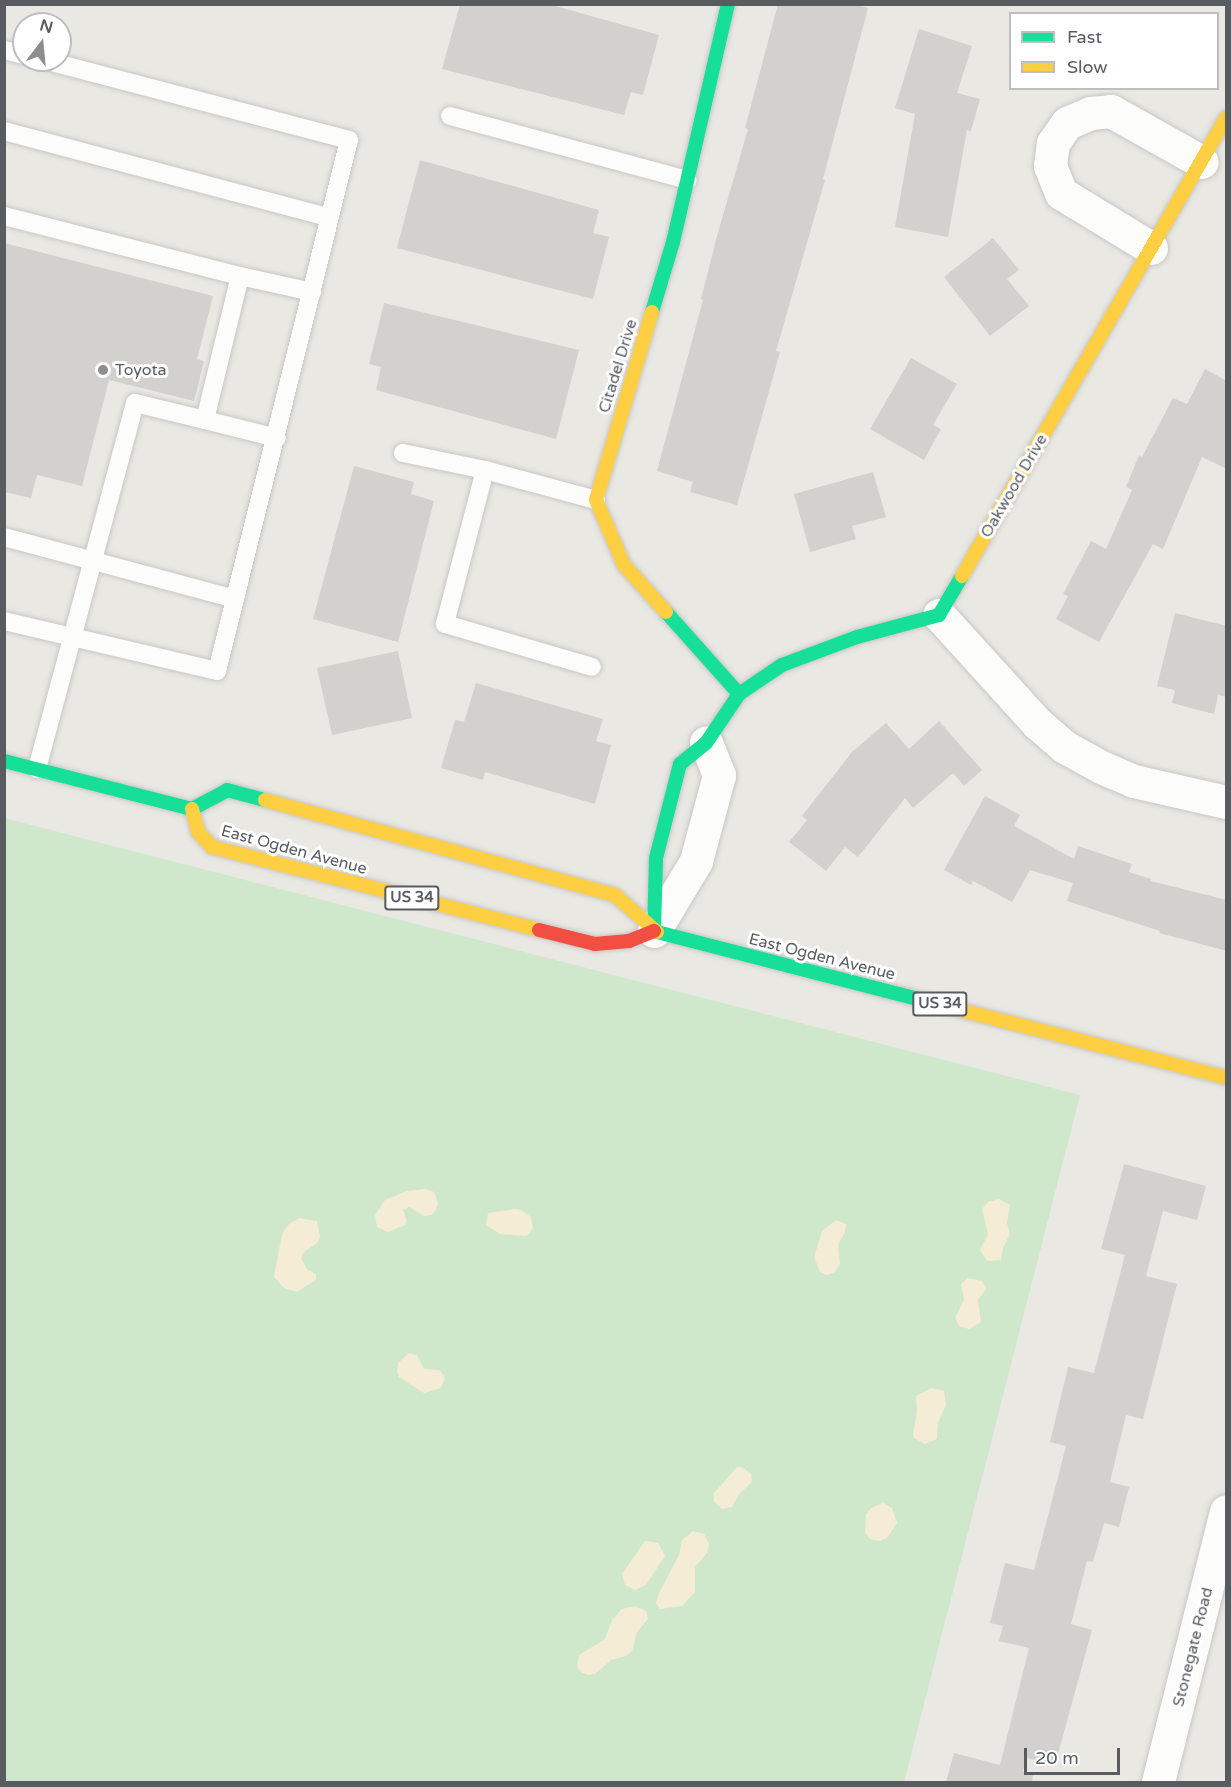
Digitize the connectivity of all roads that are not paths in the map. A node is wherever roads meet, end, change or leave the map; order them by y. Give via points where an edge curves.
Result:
1 (728, 4) edge
2 (72, 68) edge
3 (450, 116) dead end
4 (1227, 118) edge
5 (4, 131) edge
6 (1202, 162) junction
7 (688, 180) junction
8 (4, 216) edge
9 (330, 218) junction
10 (1151, 248) junction
11 (240, 276) junction
12 (312, 292) junction
13 (205, 420) junction
14 (277, 438) junction
15 (403, 453) dead end
16 (485, 470) junction
17 (596, 500) junction
18 (4, 537) edge
19 (93, 561) junction
20 (235, 599) junction
21 (939, 615) junction
22 (4, 621) edge
23 (73, 638) junction
24 (592, 667) dead end
25 (739, 694) junction
26 (706, 743) joint
27 (4, 761) edge
28 (37, 769) junction
29 (1227, 802) edge
30 (192, 809) junction
31 (654, 931) junction
32 (1227, 1078) edge
33 (1227, 1511) edge
34 (1220, 1564) edge
35 (1158, 1782) edge

1 - 7 main road, Citadel Drive
2 - 9 lane via 348,140
3 - 7 lane
4 - 6 main road, Oakwood Drive
5 - 9 lane
6 - 10 main road, Oakwood Drive
6 - 10 street via 1111,111 1090,112 1067,123 1053,144 1050,166 1061,193
7 - 17 main road, Citadel Drive
8 - 11 lane
9 - 12 lane
10 - 21 main road, Oakwood Drive
11 - 12 lane
11 - 13 lane
12 - 14 lane
13 - 14 lane
13 - 19 lane via 135,403
14 - 20 lane
15 - 16 lane
16 - 17 lane
16 - 24 lane via 445,624
17 - 25 main road via 624,565
18 - 19 lane
19 - 20 lane
19 - 23 lane
20 - 23 lane via 217,671
21 - 25 main road via 857,637 782,665
21 - 29 street via 1037,723 1065,747 1134,781
22 - 23 lane
23 - 28 lane
25 - 26 main road
26 - 31 street via 719,775 696,861
27 - 28 main road
28 - 30 main road
30 - 31 main road, East Ogden Avenue / US 34 via 227,790 615,895
30 - 31 main road, East Ogden Avenue / US 34 via 198,832 212,847 595,944 629,941
31 - 32 main road, East Ogden Avenue / US 34
33 - 34 street, Stonegate Road
34 - 35 street, Stonegate Road

